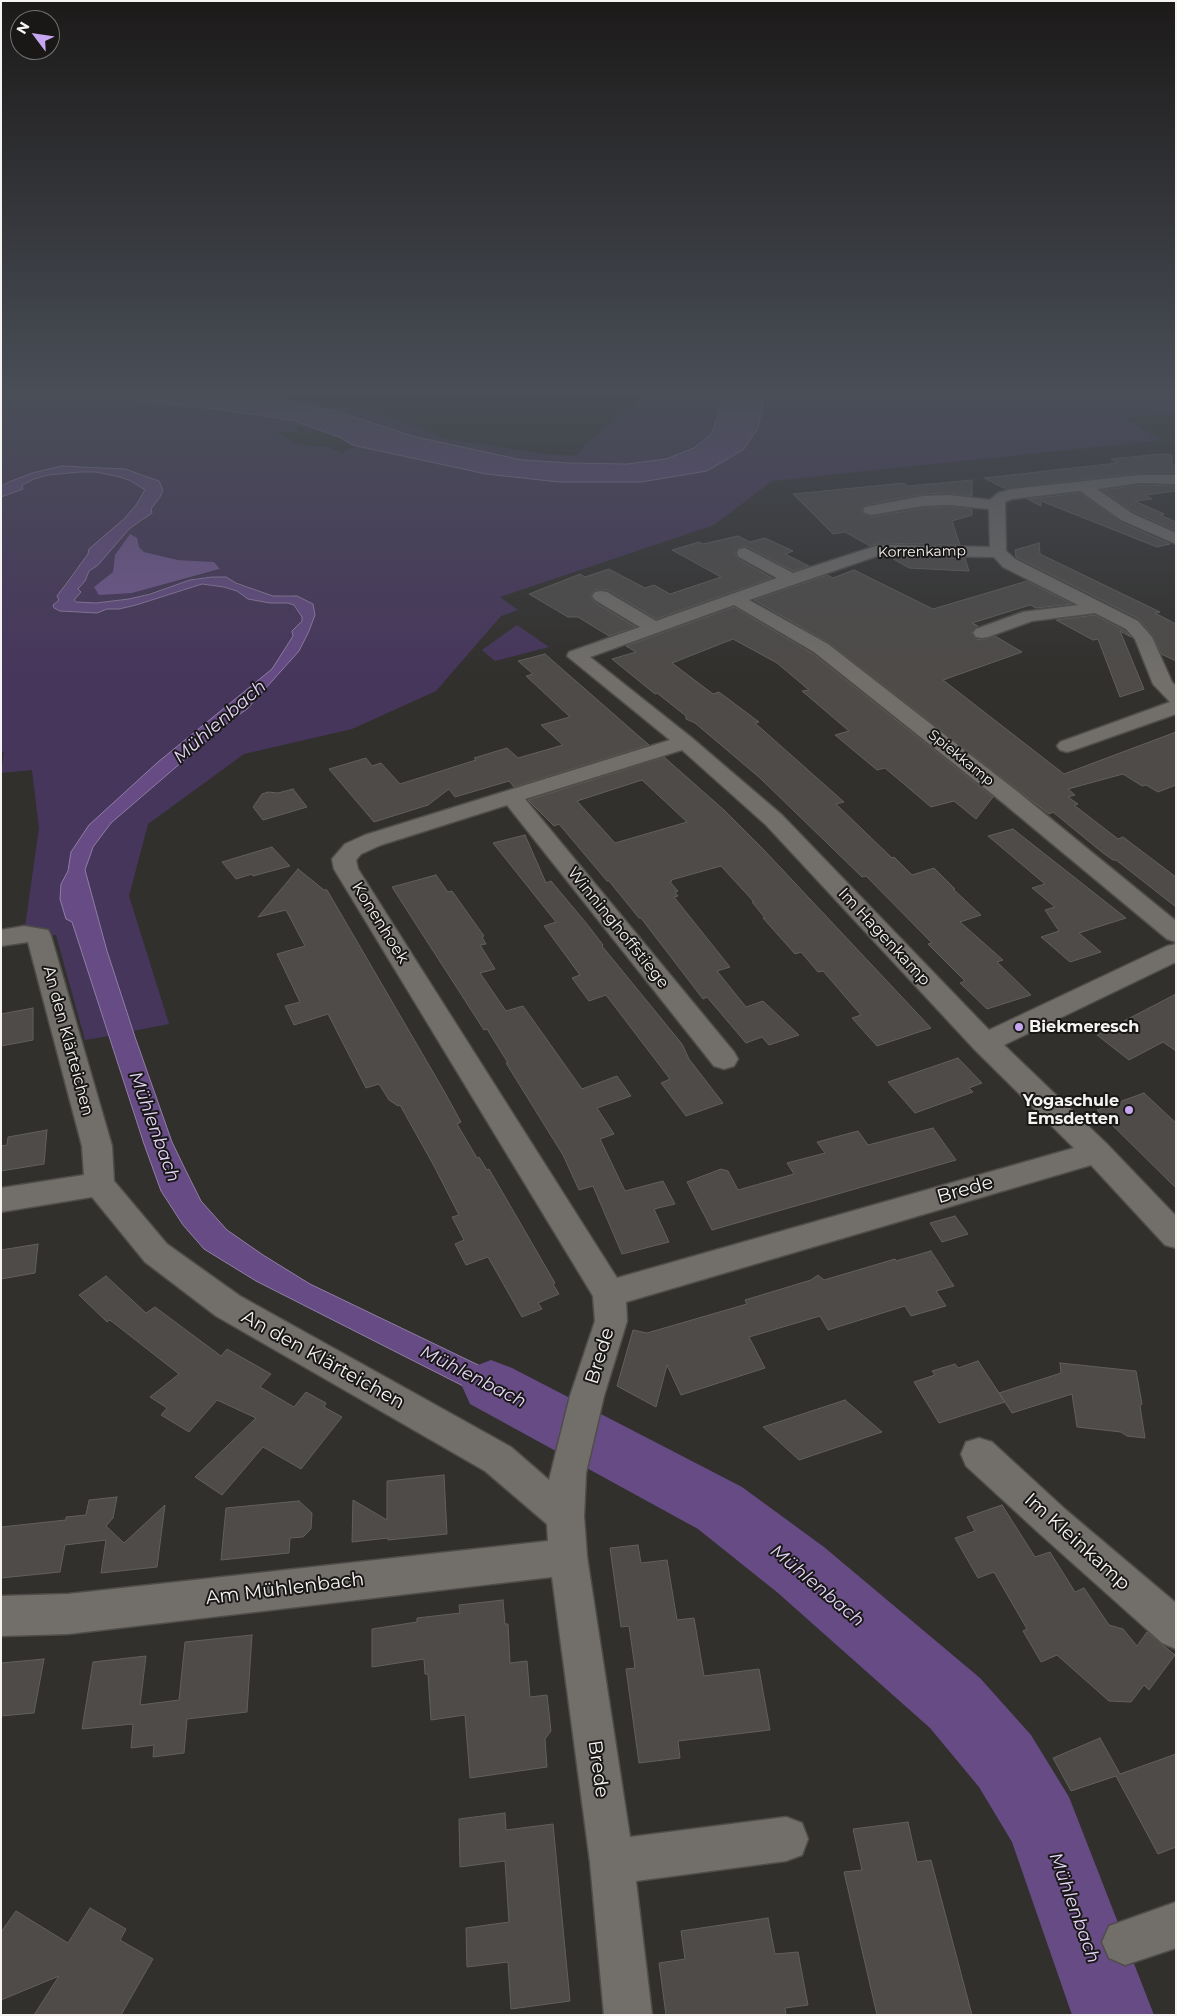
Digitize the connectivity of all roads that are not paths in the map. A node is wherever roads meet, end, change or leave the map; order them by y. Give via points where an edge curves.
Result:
1 (1053, 489) edge
2 (1088, 489) edge
3 (997, 505) junction
4 (872, 510) dead end
5 (1176, 539) edge
6 (998, 552) junction
7 (745, 553) dead end
8 (791, 579) junction
9 (601, 596) dead end
10 (735, 600) junction
11 (1096, 608) junction
12 (655, 628) junction
13 (982, 633) dead end
14 (576, 656) joint
15 (1176, 698) edge
16 (1176, 707) edge
17 (685, 742) junction
18 (1067, 746) dead end
19 (512, 797) junction
20 (1176, 934) edge
21 (1, 938) edge
22 (1176, 952) edge
23 (985, 1043) junction
24 (724, 1059) dead end
25 (1097, 1152) junction
26 (99, 1184) junction
27 (1, 1200) edge
28 (1176, 1236) edge
29 (608, 1294) junction
30 (979, 1454) dead end
31 (565, 1516) junction
32 (568, 1557) junction
33 (1, 1616) edge
34 (1176, 1629) edge
35 (786, 1839) dead end
36 (612, 1862) junction
37 (1176, 1925) edge
38 (1125, 1942) dead end
39 (628, 2015) edge

1 - 3 street via 1003,496 997,500
2 - 5 street via 1128,518
3 - 4 street via 924,500
3 - 6 street
6 - 8 street, Korrenkamp via 879,550
6 - 11 street via 1009,563
7 - 8 street
8 - 10 street, Korrenkamp
9 - 12 street
10 - 12 street, Korrenkamp
10 - 20 street, Spiekkamp via 821,648 1010,797
11 - 13 street via 1029,616
11 - 15 street via 1132,625 1144,637 1162,684
12 - 14 street, Korrenkamp
14 - 17 street, Im Hagenkamp
16 - 18 street
17 - 19 street, Konenhoek
17 - 23 street, Im Hagenkamp via 774,820
19 - 24 street, Winninghoffstiege
19 - 29 street, Konenhoek via 373,840 353,849 344,859 346,869
21 - 26 street, An den Klärteichen via 24,934 39,936 97,1146
22 - 23 street
23 - 25 street, Im Hagenkamp
25 - 28 street, Im Hagenkamp
25 - 29 street, Brede
26 - 27 street
26 - 31 street, An den Klärteichen via 156,1253 228,1306 498,1459
29 - 31 street, Brede via 611,1321 587,1396 568,1473
30 - 34 street, Im Kleinkamp
31 - 32 street, Brede
32 - 33 street, Am Mühlenbach via 68,1614
32 - 36 street, Brede
35 - 36 street
36 - 39 street, Brede
37 - 38 street

